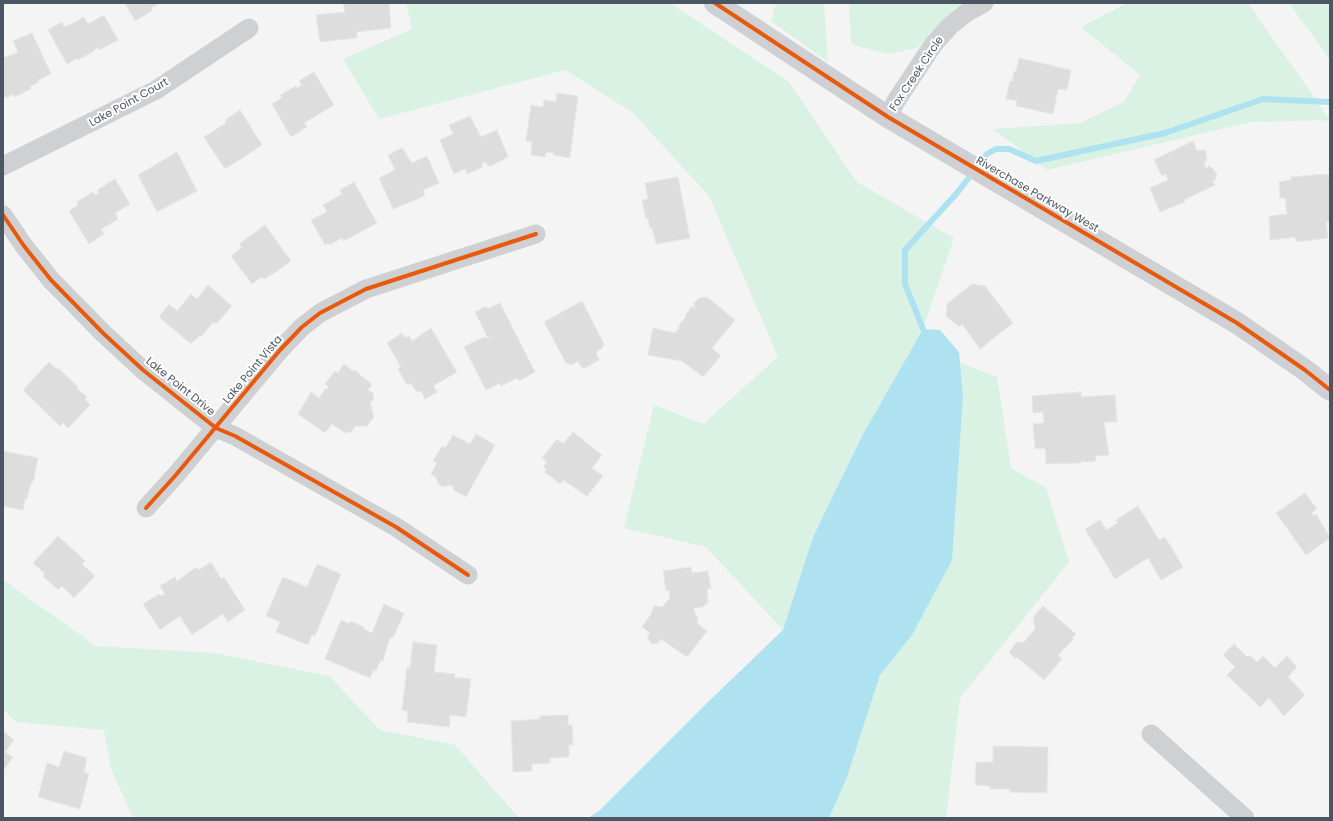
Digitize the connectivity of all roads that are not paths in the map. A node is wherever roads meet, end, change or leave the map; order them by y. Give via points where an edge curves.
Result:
1 (715, 3) edge
2 (984, 3) edge
3 (249, 28) dead end
4 (888, 117) junction
5 (3, 166) edge
6 (3, 215) edge
7 (536, 234) dead end
8 (1330, 390) edge
9 (216, 428) junction
10 (146, 508) dead end
11 (468, 575) dead end
12 (1151, 734) dead end
13 (1245, 818) edge

1 - 4 street, Riverchase Parkway West
2 - 4 street, Fox Creek Circle via 955,22 933,45
3 - 5 street, Lake Point Court via 145,96
4 - 8 street, Riverchase Parkway West via 1237,323
6 - 9 street, Lake Point Drive via 51,280 104,334 143,370
7 - 9 street, Lake Point Vista via 366,288 320,314 302,327 280,350
9 - 10 street, Lake Point Vista
9 - 11 street, Lake Point Drive via 242,440 396,527
12 - 13 street

